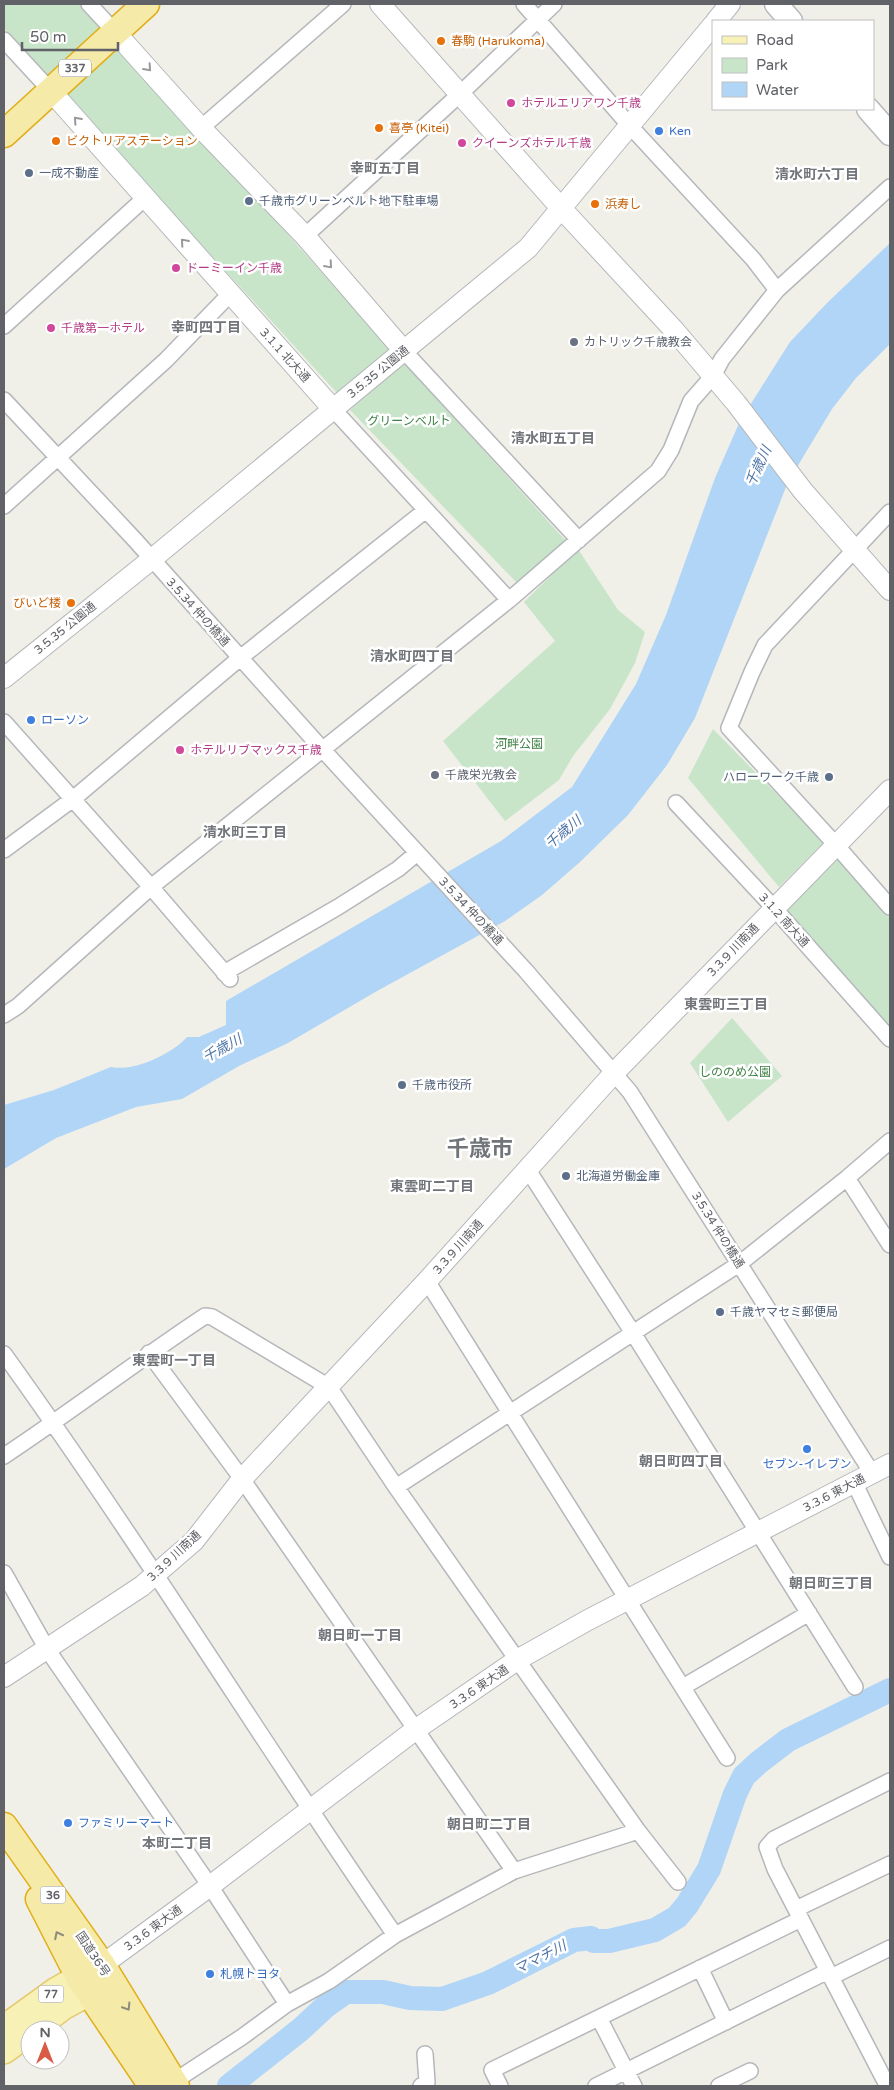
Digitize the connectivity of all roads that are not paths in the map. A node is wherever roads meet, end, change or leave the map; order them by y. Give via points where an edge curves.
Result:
1 (89, 4) edge
2 (146, 4) edge
3 (343, 4) edge
4 (380, 4) edge
5 (524, 4) edge
6 (554, 4) edge
7 (730, 4) edge
8 (776, 4) edge
9 (539, 19) junction
10 (717, 20) edge
11 (790, 20) edge
12 (712, 26) edge
13 (115, 32) junction
14 (4, 40) edge
15 (50, 90) junction
16 (461, 93) junction
17 (869, 110) edge
18 (630, 126) junction
19 (201, 128) junction
20 (4, 134) edge
21 (890, 134) edge
22 (890, 187) edge
23 (146, 197) junction
24 (560, 207) junction
25 (305, 236) junction
26 (777, 290) junction
27 (230, 294) junction
28 (4, 326) edge
29 (404, 351) junction
30 (712, 376) junction
31 (4, 400) edge
32 (333, 409) junction
33 (58, 458) junction
34 (4, 506) edge
35 (426, 510) junction
36 (890, 512) edge
37 (580, 540) junction
38 (854, 549) junction
39 (152, 559) junction
40 (890, 590) edge
41 (509, 600) junction
42 (240, 658) junction
43 (4, 678) edge
44 (4, 722) edge
45 (323, 750) junction
46 (890, 790) edge
47 (72, 799) junction
48 (676, 803) dead end
49 (836, 845) junction
50 (4, 850) edge
51 (422, 858) junction
52 (151, 887) junction
53 (890, 907) edge
54 (774, 908) junction
55 (4, 1015) edge
56 (890, 1039) edge
57 (615, 1072) junction
58 (890, 1141) edge
59 (528, 1170) junction
60 (847, 1178) junction
61 (890, 1246) edge
62 (740, 1264) junction
63 (427, 1281) junction
64 (634, 1333) junction
65 (149, 1353) junction
66 (4, 1354) edge
67 (330, 1387) junction
68 (510, 1414) junction
69 (54, 1423) junction
70 (4, 1456) edge
71 (890, 1464) edge
72 (872, 1473) junction
73 (242, 1479) junction
74 (854, 1482) junction
75 (396, 1487) junction
76 (758, 1532) junction
77 (890, 1557) edge
78 (4, 1573) edge
79 (155, 1576) junction
80 (629, 1599) junction
81 (809, 1613) junction
82 (47, 1649) junction
83 (517, 1660) junction
84 (4, 1677) edge
85 (683, 1687) junction
86 (855, 1687) dead end
87 (415, 1730) junction
88 (727, 1758) dead end
89 (890, 1781) edge
90 (308, 1809) junction
91 (4, 1826) edge
92 (638, 1831) junction
93 (4, 1832) edge
94 (890, 1864) edge
95 (514, 1870) junction
96 (678, 1882) dead end
97 (210, 1886) junction
98 (798, 1914) junction
99 (395, 1935) junction
100 (890, 1948) edge
101 (102, 1965) junction
102 (700, 1968) junction
103 (829, 1974) junction
104 (84, 1986) junction
105 (287, 2004) junction
106 (599, 2018) junction
107 (46, 2020) edge
108 (726, 2022) junction
109 (4, 2028) edge
110 (20, 2039) edge
111 (4, 2051) edge
112 (425, 2054) dead end
113 (626, 2071) junction
114 (750, 2071) dead end
115 (885, 2084) edge
116 (167, 2085) edge
117 (421, 2086) edge
118 (500, 2086) edge
119 (596, 2086) edge
120 (634, 2086) edge
121 (719, 2086) edge

1 - 13 street
2 - 13 highway, 337
3 - 19 street
4 - 16 street
5 - 9 street
6 - 9 street
7 - 10 street
8 - 11 main road
9 - 16 street
9 - 18 street
12 - 18 street, 3.5.35 公園通
13 - 15 highway, 337
13 -> 19 street
14 - 15 street, 3.1.1 北大通
15 - 20 highway, 337
23 -> 15 street, 3.1.1 北大通
16 - 24 street
16 - 25 street
17 - 21 main road
18 - 24 street, 3.5.35 公園通
18 - 26 street via 753,259
19 - 25 street
22 - 26 street
27 -> 23 street, 3.1.1 北大通
23 - 28 street
24 - 29 street, 3.5.35 公園通 via 528,248
24 - 30 street via 674,330
25 -> 29 street
26 - 30 street
27 - 32 street, 3.1.1 北大通
27 - 33 street via 166,360
29 - 32 street, 3.5.35 公園通
29 - 37 street
30 - 37 street via 691,401 658,471
30 - 38 street
31 - 33 street, 3.5.34 仲の橋通
32 - 35 street, 3.1.1 北大通
32 - 39 street, 3.5.35 公園通
33 - 34 street
33 - 39 street, 3.5.34 仲の橋通
35 - 41 street, 3.1.1 北大通
35 - 42 street
36 - 38 street
37 - 41 street
38 - 40 street
38 - 49 street via 765,645 730,728
39 - 42 street, 3.5.34 仲の橋通
39 - 43 street, 3.5.35 公園通
41 - 45 street
42 - 45 street, 3.5.34 仲の橋通
42 - 47 street
44 - 47 street
45 - 51 street, 3.5.34 仲の橋通
45 - 52 street
46 - 49 street, 3.3.9 川南通
47 - 50 street
47 - 52 street
48 - 54 street, 3.1.2 南大通
49 - 53 street
49 - 54 street, 3.3.9 川南通
51 - 52 street via 398,869 227,976
51 - 57 street, 3.5.34 仲の橋通
52 - 55 street
54 - 56 street, 3.1.2 南大通
54 - 57 street, 3.3.9 川南通
57 - 59 street, 3.3.9 川南通
57 - 62 street, 3.5.34 仲の橋通
58 - 60 street
59 - 63 street, 3.3.9 川南通
59 - 64 street
60 - 61 street
60 - 62 street
62 - 64 street
62 - 72 street, 3.5.34 仲の橋通
63 - 67 street, 3.3.9 川南通
63 - 68 street
64 - 68 street
64 - 76 street
65 - 67 street via 205,1316 212,1317
65 - 69 street
65 - 73 street
66 - 69 street
67 - 73 street, 3.3.9 川南通
67 - 75 street
68 - 75 street
68 - 80 street
69 - 70 street
69 - 79 street
71 - 72 street, 3.3.6 東大通
72 - 74 street, 3.3.6 東大通
73 - 79 street, 3.3.9 川南通 via 194,1541
73 - 87 street
74 - 76 street, 3.3.6 東大通
74 - 77 street
75 - 83 street
76 - 80 street, 3.3.6 東大通
76 - 81 street
78 - 82 street
79 - 82 street, 3.3.9 川南通
79 - 90 street
80 - 83 street, 3.3.6 東大通
80 - 85 street
81 - 85 street
81 - 86 street
82 - 84 street, 3.3.9 川南通
82 - 97 street
83 - 87 street, 3.3.6 東大通
83 - 92 street
85 - 88 street
87 - 90 street, 3.3.6 東大通
87 - 95 street
89 - 98 street via 774,1839 768,1847 775,1869
90 - 97 street, 3.3.6 東大通
90 - 99 street
91 - 101 highway, 国道36号 / 36
92 - 95 street
92 - 96 street
104 -> 93 highway, 国道36号 / 36
94 - 98 street
95 - 99 street
97 - 101 street, 3.3.6 東大通
97 - 105 street
98 - 102 street
98 - 103 street
99 - 105 street via 328,1981
100 - 103 street
101 - 104 main road
101 -> 116 highway, 国道36号 / 36
102 - 106 street
102 - 108 street
103 - 108 street
103 - 115 street
104 - 107 main road, 77
104 - 109 main road, 77 via 55,1991
104 - 116 highway, 国道36号 / 36
105 - 116 street
106 - 113 street
106 - 118 street via 492,2070
108 - 113 street
110 - 111 main road, 77
112 - 117 street via 427,2082
113 - 119 street
113 - 120 street
114 - 121 street

